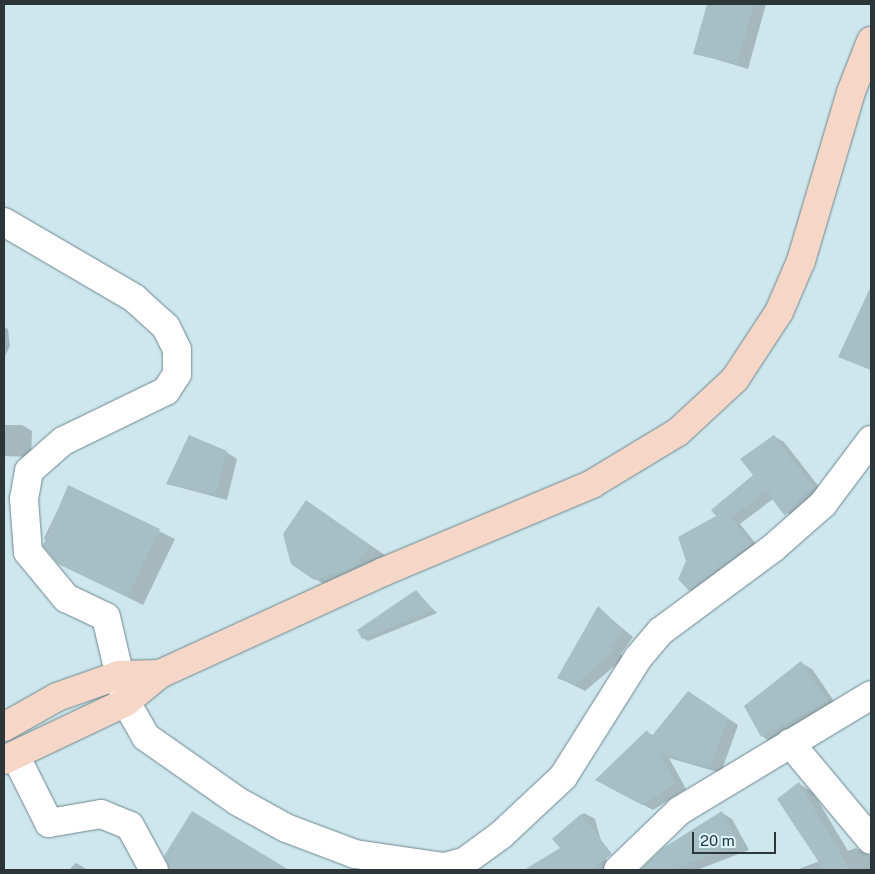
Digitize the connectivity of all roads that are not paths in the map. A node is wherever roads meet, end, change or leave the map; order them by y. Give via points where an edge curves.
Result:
1 (871, 41) edge
2 (4, 222) edge
3 (871, 440) edge
4 (160, 674) junction
5 (119, 675) junction
6 (871, 695) edge
7 (126, 702) junction
8 (4, 727) edge
9 (790, 744) junction
10 (10, 758) edge
11 (871, 840) edge
12 (368, 864) edge
13 (466, 866) edge
14 (154, 870) edge
15 (618, 870) edge

1 - 4 main road via 851,92 801,261 779,312 735,380 702,411 678,432 592,484 383,572
2 - 5 street via 134,298 166,327 177,350 177,374 166,391 43,455 29,471 24,499 28,552 66,598 106,617
3 - 13 street via 823,504 773,548 661,631 638,658 563,777
4 - 5 main road
4 - 7 main road
5 - 7 street
5 - 8 main road via 57,698
6 - 9 street
7 - 10 main road
7 - 12 street via 146,737 177,764 286,828
9 - 11 street
9 - 15 street via 679,811
10 - 14 street via 49,823 101,814 130,826
12 - 13 street

